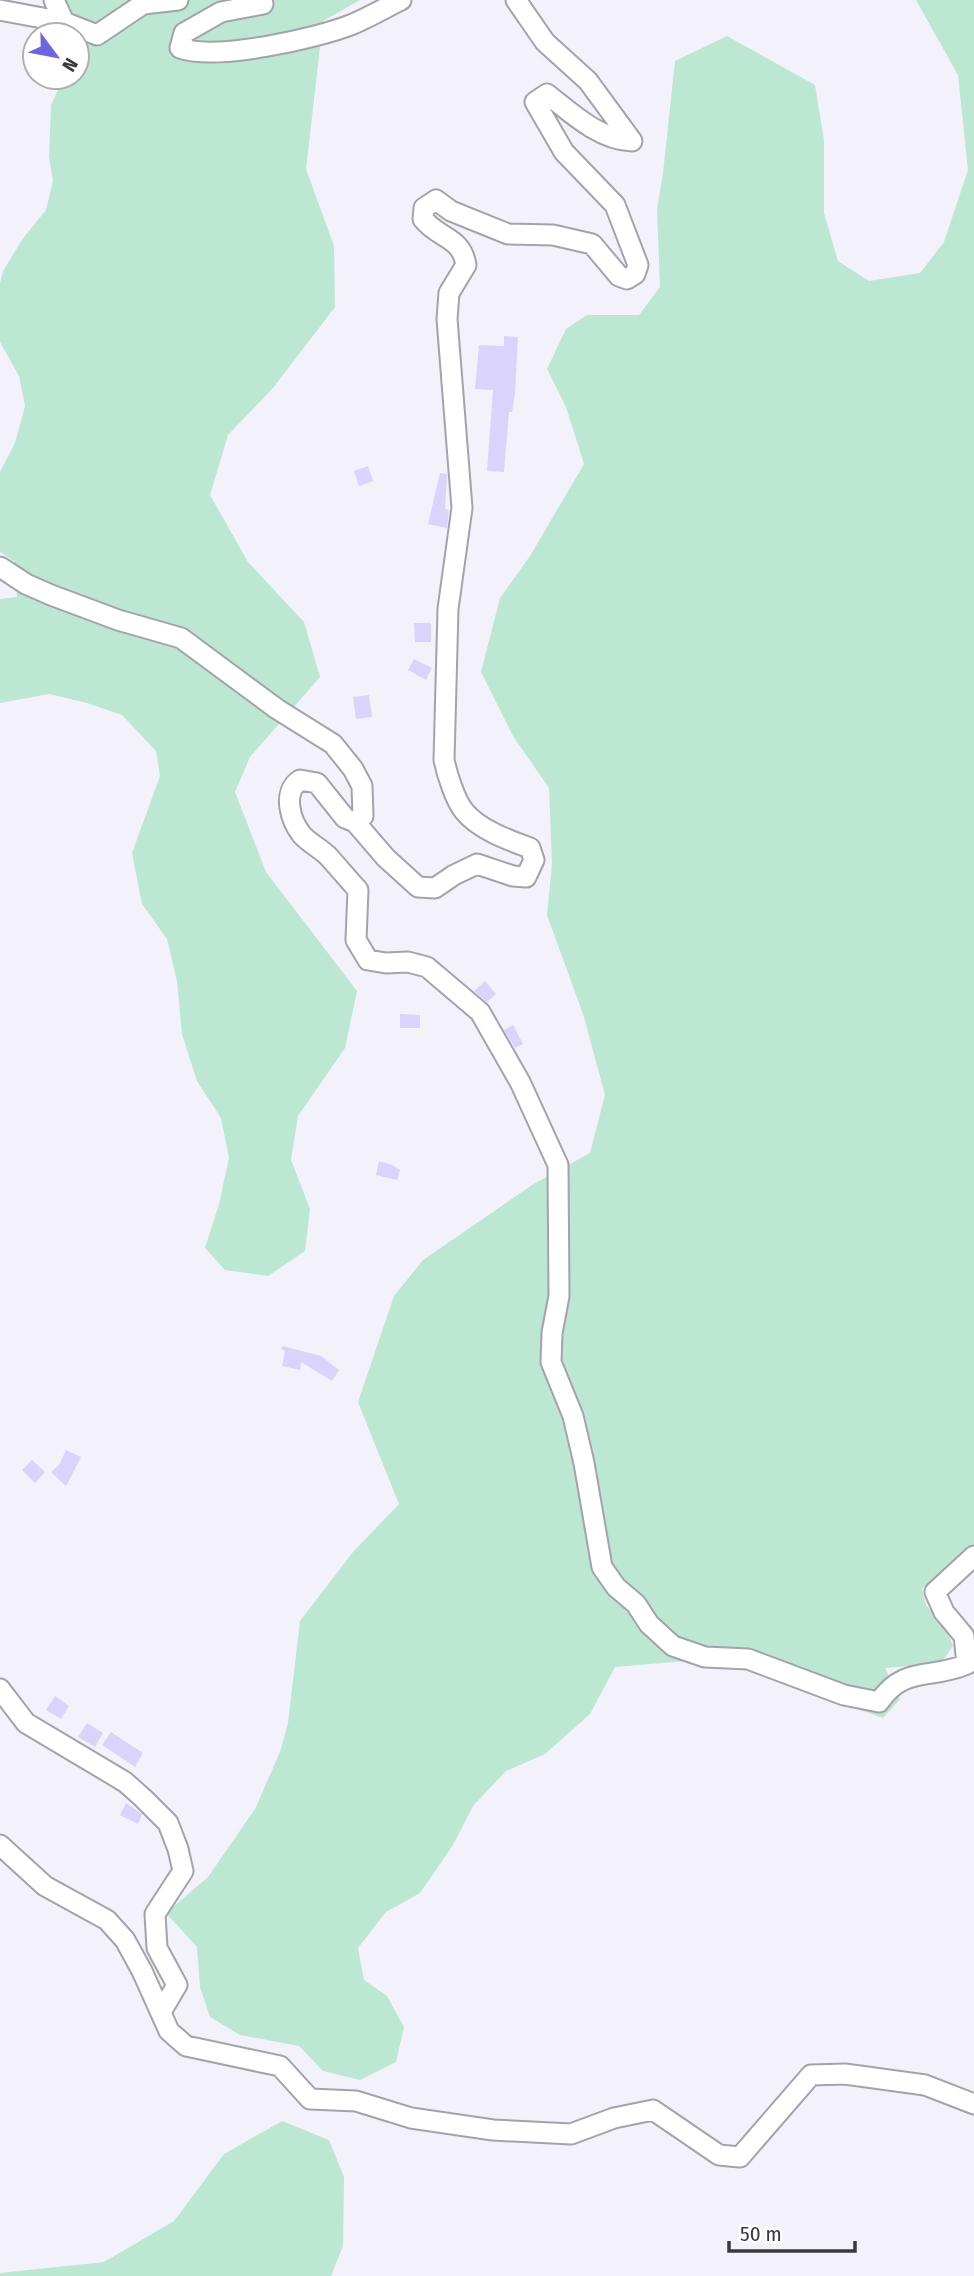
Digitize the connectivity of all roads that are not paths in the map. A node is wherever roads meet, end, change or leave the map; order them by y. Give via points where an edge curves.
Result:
1 (54, 0) edge
2 (178, 0) edge
3 (262, 0) edge
4 (401, 0) edge
5 (516, 0) edge
6 (0, 10) edge
7 (59, 21) edge
8 (64, 21) edge
9 (91, 33) edge
10 (0, 567) edge
11 (355, 822) junction
12 (974, 1556) edge
13 (0, 1689) edge
14 (0, 1845) edge
15 (161, 2012) junction
16 (974, 2104) edge

1 - 8 street
2 - 9 street via 143,4 97,35
3 - 4 street via 263,4 221,12 184,33 180,48 192,53 265,48 352,24
5 - 11 street via 545,42 588,81 632,141 618,141 580,120 547,94 536,102 564,152 615,205 638,265 627,279 619,276 592,244 552,235 508,234 451,211 436,200 424,208 423,219 463,250 466,265 449,293 447,319 462,508 448,609 444,760 463,811 492,833 530,848 534,860 526,877 477,864 435,888 418,887
6 - 7 street
10 - 11 street via 51,595 181,638 333,744 362,786 363,816
11 - 12 street via 345,818 317,783 300,780 293,784 289,799 292,818 302,835 358,890 356,940 368,960 426,967 480,1012 520,1082 558,1165 559,1296 551,1362 573,1416 602,1567 616,1587 673,1646 705,1657 748,1659 844,1695 879,1702 889,1687 904,1678 967,1664 964,1636 935,1592
13 - 15 street via 26,1723 125,1782 167,1823 183,1871 155,1914 157,1948 177,1985
14 - 15 street via 45,1886 107,1920 125,1940
15 - 16 street via 169,2031 186,2046 279,2066 310,2099 356,2101 411,2118 493,2130 570,2134 653,2110 719,2155 740,2157 811,2075 845,2074 925,2085

